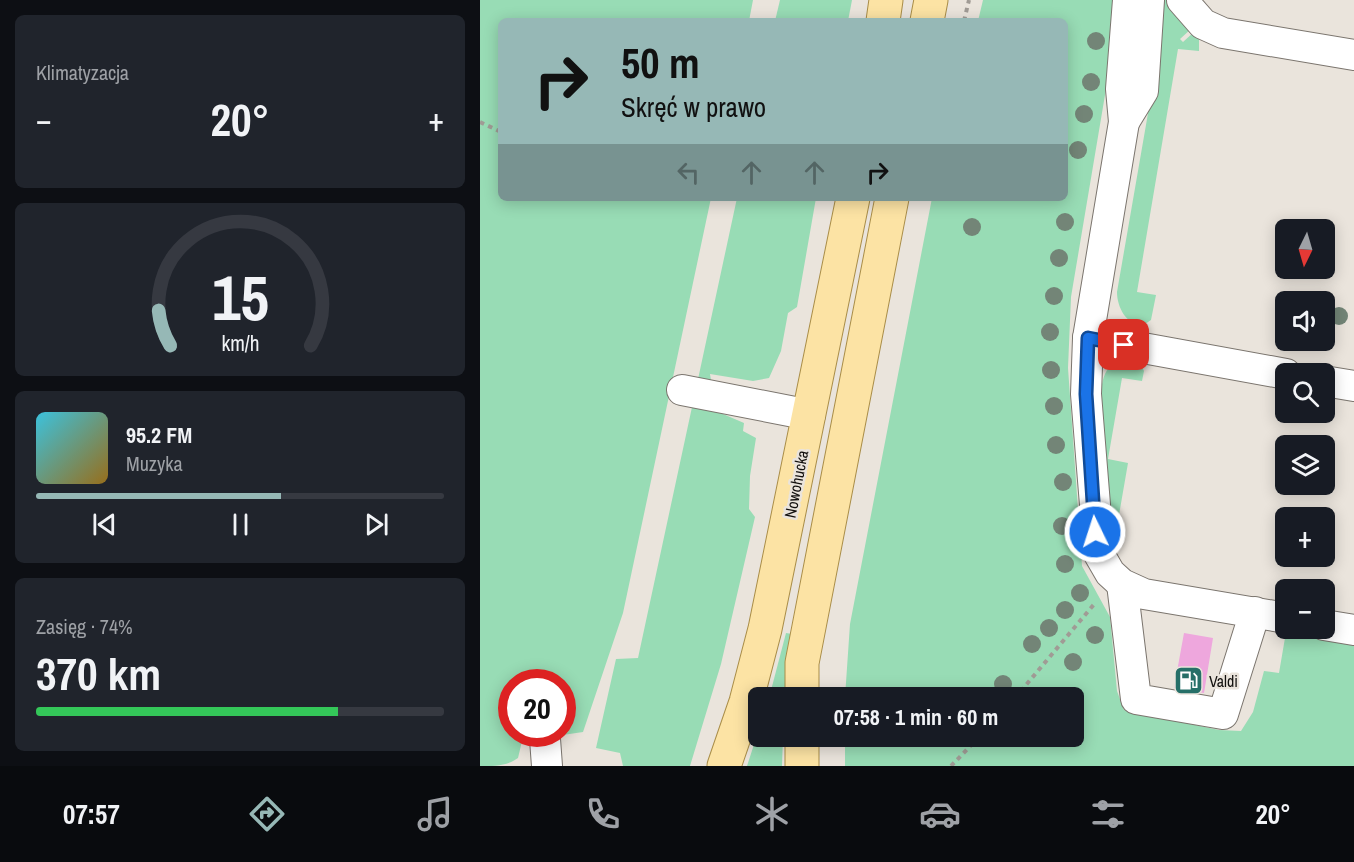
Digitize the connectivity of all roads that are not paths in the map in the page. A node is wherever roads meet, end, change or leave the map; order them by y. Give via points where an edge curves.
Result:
1 (886, 0) edge
2 (931, 0) edge
3 (1128, 0) edge
4 (1149, 0) edge
5 (1182, 0) edge
6 (883, 18) edge
7 (928, 18) edge
8 (1354, 56) edge
9 (1124, 122) junction
10 (852, 201) edge
11 (891, 201) edge
12 (1088, 338) junction
13 (1275, 372) edge
14 (1335, 383) edge
15 (1354, 386) edge
16 (682, 390) dead end
17 (810, 415) junction
18 (1122, 584) junction
19 (1255, 612) junction
20 (1275, 616) edge
21 (1335, 627) edge
22 (1354, 630) edge
23 (802, 687) edge
24 (802, 747) edge
25 (724, 766) edge
26 (802, 766) edge

1 - 6 main road
2 - 7 main road
3 - 9 lane via 1121,89
4 - 9 lane via 1143,91
5 - 8 lane via 1203,24 1223,33
9 - 12 lane
10 - 17 main road, Nowohucka
11 - 23 main road via 802,663
12 - 13 lane
12 - 18 lane via 1086,394 1095,532 1099,554
14 - 15 lane
16 - 17 lane
17 - 25 main road, Nowohucka via 765,628
18 - 19 lane via 1144,594
18 - 19 lane via 1136,699 1223,714
19 - 20 lane
21 - 22 lane
24 - 26 main road

